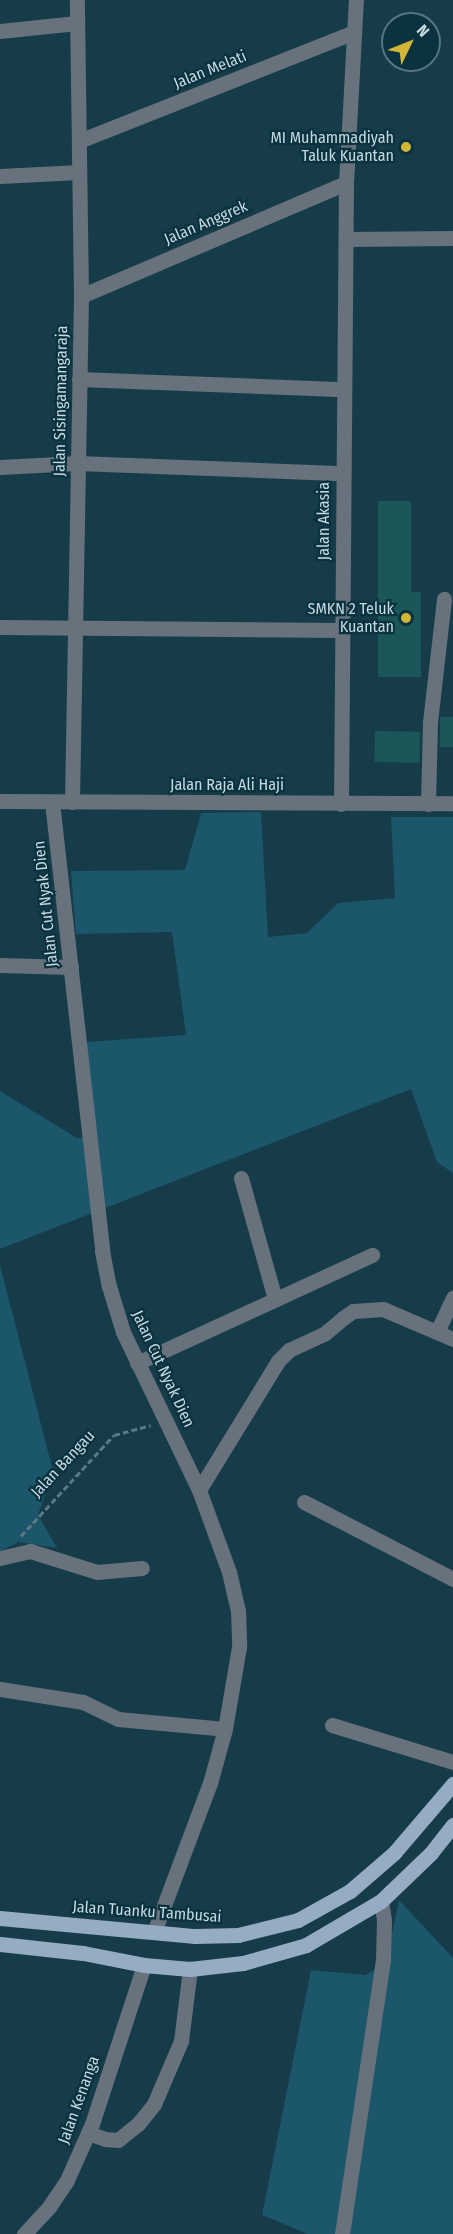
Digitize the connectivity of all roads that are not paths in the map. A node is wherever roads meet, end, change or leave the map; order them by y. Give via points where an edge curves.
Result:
1 (77, 0) edge
2 (356, 0) edge
3 (77, 23) junction
4 (0, 32) edge
5 (354, 32) junction
6 (79, 141) junction
7 (79, 172) junction
8 (0, 176) edge
9 (346, 183) junction
10 (453, 238) edge
11 (346, 239) junction
12 (81, 296) junction
13 (79, 379) junction
14 (344, 389) junction
15 (77, 463) junction
16 (0, 467) edge
17 (342, 473) junction
18 (444, 599) dead end
19 (75, 626) junction
20 (0, 627) edge
21 (342, 630) junction
22 (0, 801) edge
23 (52, 802) junction
24 (72, 802) junction
25 (453, 803) edge
26 (341, 804) junction
27 (428, 804) junction
28 (0, 965) edge
29 (71, 966) junction
30 (241, 1178) dead end
31 (372, 1255) dead end
32 (453, 1297) edge
33 (275, 1299) junction
34 (437, 1332) junction
35 (453, 1339) edge
36 (137, 1363) junction
37 (199, 1490) junction
38 (304, 1502) dead end
39 (1, 1557) edge
40 (142, 1568) dead end
41 (453, 1578) edge
42 (0, 1689) edge
43 (332, 1725) dead end
44 (225, 1729) junction
45 (453, 1762) edge
46 (453, 1784) edge
47 (453, 1825) edge
48 (381, 1901) junction
49 (5, 1919) edge
50 (298, 1920) junction
51 (154, 1932) junction
52 (3, 1945) edge
53 (306, 1945) junction
54 (144, 1965) junction
55 (190, 1969) junction
56 (88, 2133) junction
57 (24, 2234) edge
58 (342, 2234) edge

1 - 3 street, Jalan Sisingamangaraja
2 - 5 street, Jalan Akasia
3 - 4 street
3 - 6 street, Jalan Sisingamangaraja
5 - 6 street, Jalan Melati
5 - 9 street, Jalan Akasia
6 - 7 street, Jalan Sisingamangaraja
7 - 8 street
7 - 12 street, Jalan Sisingamangaraja
9 - 11 street, Jalan Akasia
9 - 12 street, Jalan Anggrek
10 - 11 street
11 - 14 street, Jalan Akasia
12 - 13 street, Jalan Sisingamangaraja
13 - 14 street
13 - 15 street, Jalan Sisingamangaraja
14 - 17 street, Jalan Akasia
15 - 16 street
15 - 17 street
15 - 19 street, Jalan Sisingamangaraja
17 - 21 street, Jalan Akasia
18 - 27 street via 430,722
19 - 20 street
19 - 21 street
19 - 24 street, Jalan Sisingamangaraja
21 - 26 street, Jalan Akasia
22 - 23 street, Jalan Raja Ali Haji
23 - 24 street, Jalan Raja Ali Haji
23 - 29 street, Jalan Cut Nyak Dien
24 - 26 street, Jalan Raja Ali Haji
25 - 27 street, Jalan Raja Ali Haji
26 - 27 street, Jalan Raja Ali Haji
28 - 29 street
29 - 36 street, Jalan Cut Nyak Dien via 102,1251 120,1323
30 - 33 street
31 - 33 street
32 - 34 street
33 - 36 street
34 - 35 street
34 - 37 street via 383,1309 353,1311 324,1334 289,1350 273,1369
36 - 37 street, Jalan Cut Nyak Dien
37 - 44 street, Jalan Cut Nyak Dien via 229,1572 238,1610 239,1647
38 - 41 street
39 - 40 street via 30,1551 97,1572
42 - 44 street via 83,1702 118,1719
43 - 45 street
44 - 51 street, Jalan Cut Nyak Dien via 210,1783
46 - 50 main road, Jalan Tuanku Tambusai via 394,1853 350,1891
47 - 48 main road via 431,1853
48 - 53 main road
48 - 58 street via 383,1961
49 - 51 main road, Jalan Tuanku Tambusai
49 - 52 main road
50 - 51 main road, Jalan Tuanku Tambusai via 238,1935
50 - 53 main road
52 - 54 main road via 83,1953
53 - 55 main road via 243,1963
54 - 55 main road
54 - 56 street, Jalan Kenanga
55 - 56 street via 181,2041 154,2104 118,2140
56 - 57 street, Jalan Kenanga via 67,2180

